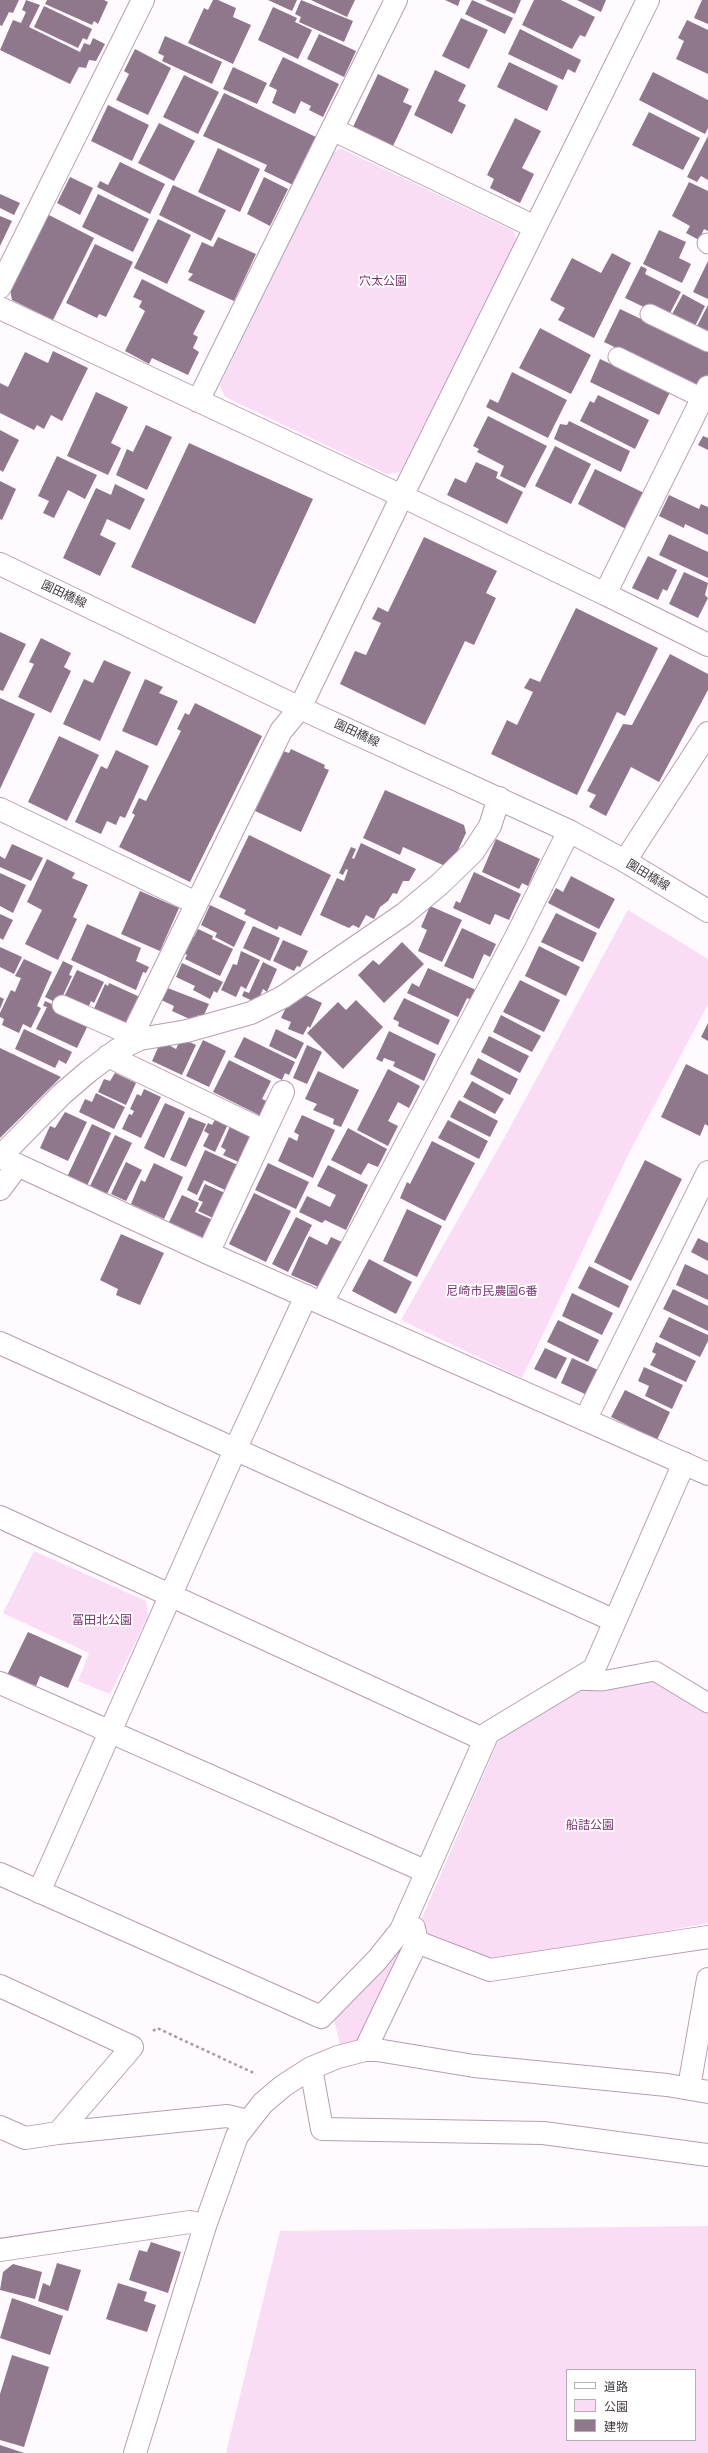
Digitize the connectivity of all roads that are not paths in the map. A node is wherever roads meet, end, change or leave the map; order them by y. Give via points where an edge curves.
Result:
1 (143, 0) edge
2 (396, 0) edge
3 (648, 0) edge
4 (332, 129) junction
5 (535, 227) junction
6 (0, 287) edge
7 (0, 308) edge
8 (650, 314) dead end
9 (708, 342) edge
10 (618, 357) dead end
11 (705, 392) edge
12 (198, 401) junction
13 (402, 496) junction
14 (0, 564) edge
15 (605, 594) junction
16 (708, 645) edge
17 (300, 708) junction
18 (708, 733) edge
19 (701, 760) edge
20 (499, 798) junction
21 (0, 809) edge
22 (569, 831) junction
23 (625, 861) junction
24 (196, 904) junction
25 (708, 911) edge
26 (62, 1005) dead end
27 (130, 1040) junction
28 (108, 1056) junction
29 (283, 1092) dead end
30 (264, 1131) junction
31 (6, 1160) edge
32 (708, 1172) edge
33 (0, 1190) edge
34 (208, 1253) junction
35 (314, 1300) junction
36 (0, 1343) edge
37 (584, 1420) junction
38 (235, 1450) junction
39 (684, 1464) junction
40 (708, 1474) edge
41 (0, 1517) edge
42 (171, 1596) junction
43 (615, 1621) junction
44 (574, 1680) junction
45 (0, 1683) edge
46 (708, 1703) edge
47 (109, 1732) junction
48 (485, 1740) junction
49 (427, 1872) junction
50 (0, 1874) edge
51 (39, 1892) junction
52 (410, 1909) junction
53 (708, 1937) edge
54 (417, 1942) junction
55 (708, 1979) edge
56 (0, 1986) edge
57 (365, 2050) junction
58 (311, 2068) junction
59 (699, 2090) edge
60 (247, 2121) junction
61 (0, 2127) edge
62 (58, 2133) junction
63 (708, 2155) edge
64 (206, 2226) junction
65 (0, 2250) edge
66 (135, 2453) edge

1 - 6 street
2 - 4 street
3 - 5 street
4 - 5 street
4 - 12 street
5 - 13 street
7 - 12 street
8 - 9 lane
10 - 11 lane
11 - 15 street
12 - 13 street
13 - 15 street
13 - 17 street
14 - 17 street, 園田橋線
15 - 16 street
17 - 20 street, 園田橋線
17 - 24 street via 281,731
18 - 19 street
19 - 23 street
20 - 22 street, 園田橋線
20 - 27 street via 490,826 473,852 456,869 404,914 283,997 251,1013 222,1023
21 - 24 street
22 - 23 street, 園田橋線
22 - 35 street via 516,938
23 - 25 street, 園田橋線
24 - 27 street
26 - 27 lane
27 - 28 street
28 - 30 street
28 - 31 street via 62,1094
29 - 30 street
30 - 34 street
31 - 33 street
31 - 34 street
32 - 37 street
34 - 35 street
35 - 37 street
35 - 38 street
36 - 38 street
37 - 39 street
38 - 42 street
38 - 43 street
39 - 40 street
39 - 43 street
41 - 42 street
42 - 47 street
42 - 48 street
43 - 44 street via 594,1669
44 - 46 lane via 602,1681 655,1671
44 - 48 street via 488,1732
45 - 47 street
47 - 49 street
47 - 51 street
48 - 49 street
49 - 52 street
50 - 51 street
51 - 52 street via 321,2017 377,1960 401,1930
52 - 54 street
53 - 54 street via 490,1970
54 - 57 street
55 - 59 street
56 - 62 street via 132,2047
57 - 58 street
57 - 59 street via 474,2066
58 - 60 street via 283,2086
58 - 63 street via 322,2129 543,2133
60 - 62 street via 227,2116
60 - 64 street via 232,2150
61 - 62 street via 25,2138
64 - 65 street via 190,2222
64 - 66 street

